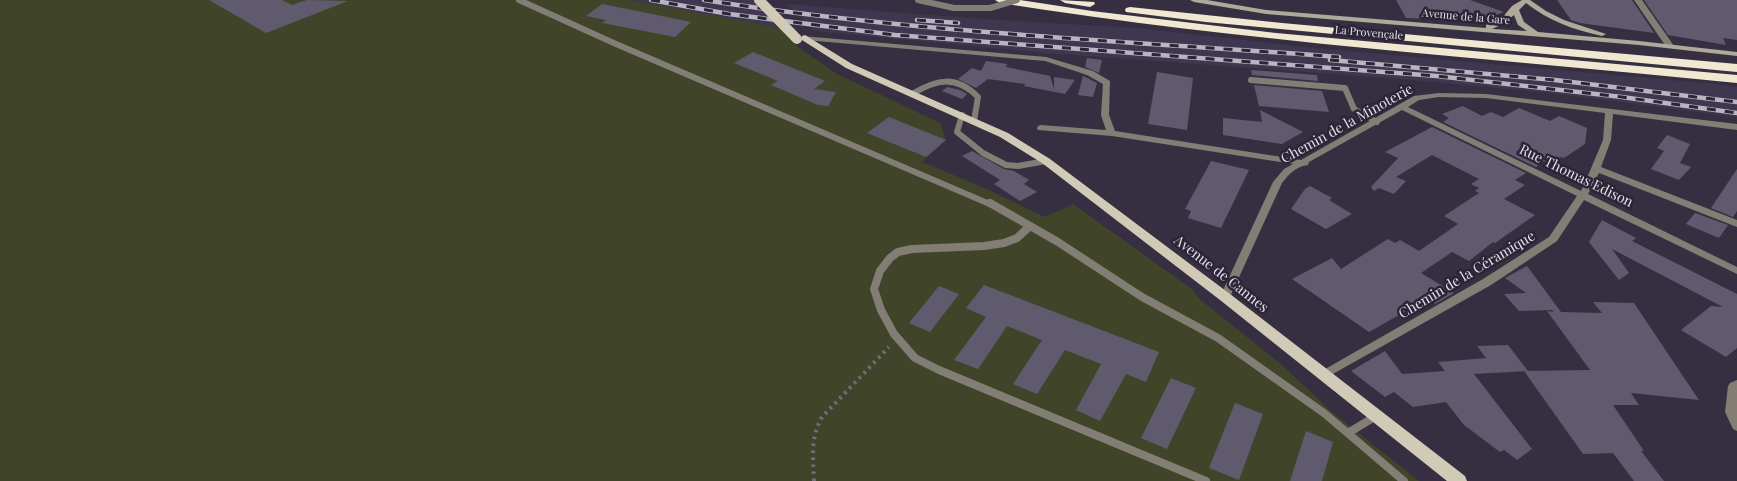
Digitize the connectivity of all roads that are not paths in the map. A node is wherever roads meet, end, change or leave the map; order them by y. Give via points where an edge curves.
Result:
1 (519, 0) edge
2 (759, 0) edge
3 (768, 0) edge
4 (918, 0) edge
5 (1000, 0) edge
6 (1017, 0) edge
7 (1065, 0) edge
8 (1194, 0) edge
9 (1526, 0) edge
10 (1638, 0) edge
11 (1515, 8) junction
12 (1549, 16) junction
13 (1478, 29) junction
14 (1536, 34) junction
15 (1553, 36) junction
16 (801, 39) junction
17 (1639, 42) junction
18 (1670, 46) junction
19 (1737, 54) edge
20 (1737, 68) edge
21 (1737, 79) edge
22 (1251, 80) dead end
23 (912, 94) junction
24 (1402, 106) junction
25 (1609, 111) junction
26 (962, 116) junction
27 (1377, 122) junction
28 (1737, 127) edge
29 (1042, 128) dead end
30 (1112, 133) junction
31 (1046, 161) junction
32 (1304, 163) junction
33 (1596, 168) junction
34 (1583, 196) junction
35 (1737, 224) edge
36 (1030, 226) junction
37 (1737, 271) edge
38 (1225, 297) junction
39 (1324, 375) junction
40 (1737, 384) edge
41 (1376, 416) junction
42 (1737, 426) edge
43 (1348, 433) junction
44 (1206, 481) edge
45 (1404, 481) edge
46 (1459, 481) edge

1 - 36 lane via 982,199
2 - 16 main road, Avenue de Cannes, bridge
3 - 16 main road, Avenue de Cannes
4 - 6 lane, bridge via 972,10
5 - 21 highway, La Provençale via 1236,33
7 - 20 highway, La Provençale via 1227,21
8 - 13 main road, Avenue de la Gare via 1266,12
9 - 11 main road
9 - 12 main road
10 - 18 street
11 - 13 main road via 1503,23
11 - 14 main road via 1521,23
12 - 15 main road via 1556,26
12 - 17 main road via 1588,31
13 - 14 main road, Avenue de la Gare
14 - 15 main road, Avenue de la Gare
15 - 17 main road, Avenue de la Gare
16 - 23 main road, Avenue de Cannes via 848,66
16 - 26 main road, Avenue de Cannes via 841,69 913,100
16 - 30 street via 1046,59 1090,73 1107,83 1104,110
17 - 18 main road, Avenue de la Gare
18 - 19 main road, Avenue de la Gare
22 - 27 lane via 1345,88 1354,108
23 - 26 main road, Avenue de Cannes
23 - 26 lane via 937,81 958,84 978,97
24 - 25 street, Chemin de la Minoterie via 1417,98 1448,95 1486,96
24 - 27 street, Chemin de la Minoterie
24 - 34 street, Rue Thomas Edison
25 - 28 street, Chemin de la Minoterie
25 - 33 street, Chemin de la Céramique via 1607,140
26 - 31 main road, Avenue de Cannes via 1004,135
26 - 31 lane via 957,132 1000,162 1014,166
27 - 32 street, Chemin de la Minoterie
29 - 30 street
30 - 32 street
31 - 38 main road, Avenue de Cannes
32 - 38 street, Chemin de la Minoterie via 1288,171 1278,182
33 - 34 street, Chemin de la Céramique
33 - 35 street
34 - 37 street, Rue Thomas Edison
34 - 39 street, Chemin de la Céramique via 1553,239 1487,282
36 - 43 lane via 1142,297 1218,338
36 - 44 lane via 1004,243 912,249 898,252 890,258 880,271 874,289 881,310 898,338 915,358 938,370
38 - 39 main road, Avenue de Cannes
39 - 41 main road, Avenue de Cannes
40 - 42 street via 1734,386 1731,412
41 - 43 lane
41 - 46 main road, Avenue de Cannes
43 - 45 lane

